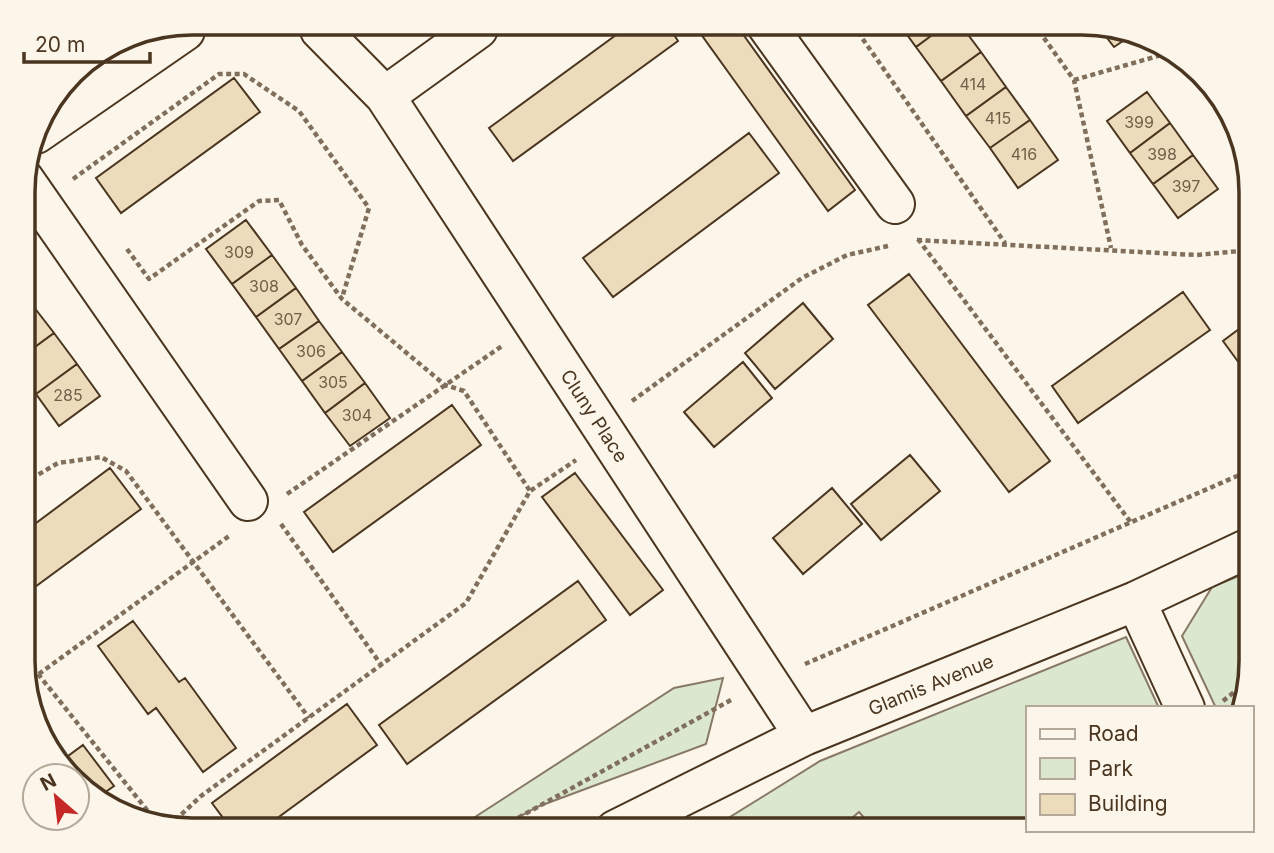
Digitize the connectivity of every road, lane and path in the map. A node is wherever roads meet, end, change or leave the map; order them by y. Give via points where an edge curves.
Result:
1 (179, 35) edge
2 (325, 35) edge
3 (470, 35) edge
4 (773, 35) edge
5 (860, 35) edge
6 (1042, 35) edge
7 (1160, 56) edge
8 (1074, 80) junction
9 (385, 96) junction
10 (50, 124) edge
11 (43, 141) edge
12 (74, 178) junction
13 (81, 188) dead end
14 (35, 190) edge
15 (35, 195) edge
16 (895, 204) dead end
17 (119, 239) dead end
18 (919, 240) junction
19 (907, 242) dead end
20 (1005, 244) junction
21 (895, 245) dead end
22 (1111, 248) junction
23 (1239, 251) edge
24 (342, 299) junction
25 (604, 431) junction
26 (1239, 475) edge
27 (35, 477) edge
28 (530, 491) junction
29 (248, 501) joint
30 (1132, 524) junction
31 (1239, 553) edge
32 (1136, 601) junction
33 (382, 666) junction
34 (36, 675) edge
35 (768, 680) junction
36 (1236, 690) edge
37 (1184, 706) edge
38 (1217, 706) edge
39 (309, 718) junction
40 (804, 736) junction
41 (149, 812) edge
42 (177, 817) edge
43 (518, 818) edge
44 (639, 818) edge

1 - 10 street
2 - 9 street, Cluny Place
3 - 9 street
4 - 16 street
5 - 20 path
6 - 8 path
7 - 8 path
8 - 22 path
9 - 25 street, Cluny Place
11 - 12 path
12 - 13 path
12 - 14 path
12 - 24 path via 219,74 244,75 299,111 369,208
15 - 29 street
17 - 24 path via 149,279 259,201 279,200 302,246
18 - 19 path
18 - 20 path
18 - 30 path
20 - 22 path
21 - 25 path via 847,255 802,278
22 - 23 path via 1196,255
24 - 28 path via 445,385 464,391
25 - 28 path
25 - 35 street, Cluny Place
26 - 30 path
27 - 39 path via 58,463 101,457 126,471
28 - 33 path via 466,603
29 - 33 path via 269,506
30 - 35 path
31 - 32 street, Glamis Avenue
32 - 37 street
32 - 40 street, Glamis Avenue
33 - 39 path
34 - 41 path via 39,673
35 - 40 street, Cluny Place
35 - 43 path
36 - 38 path
39 - 42 path
40 - 44 street, Glamis Avenue

